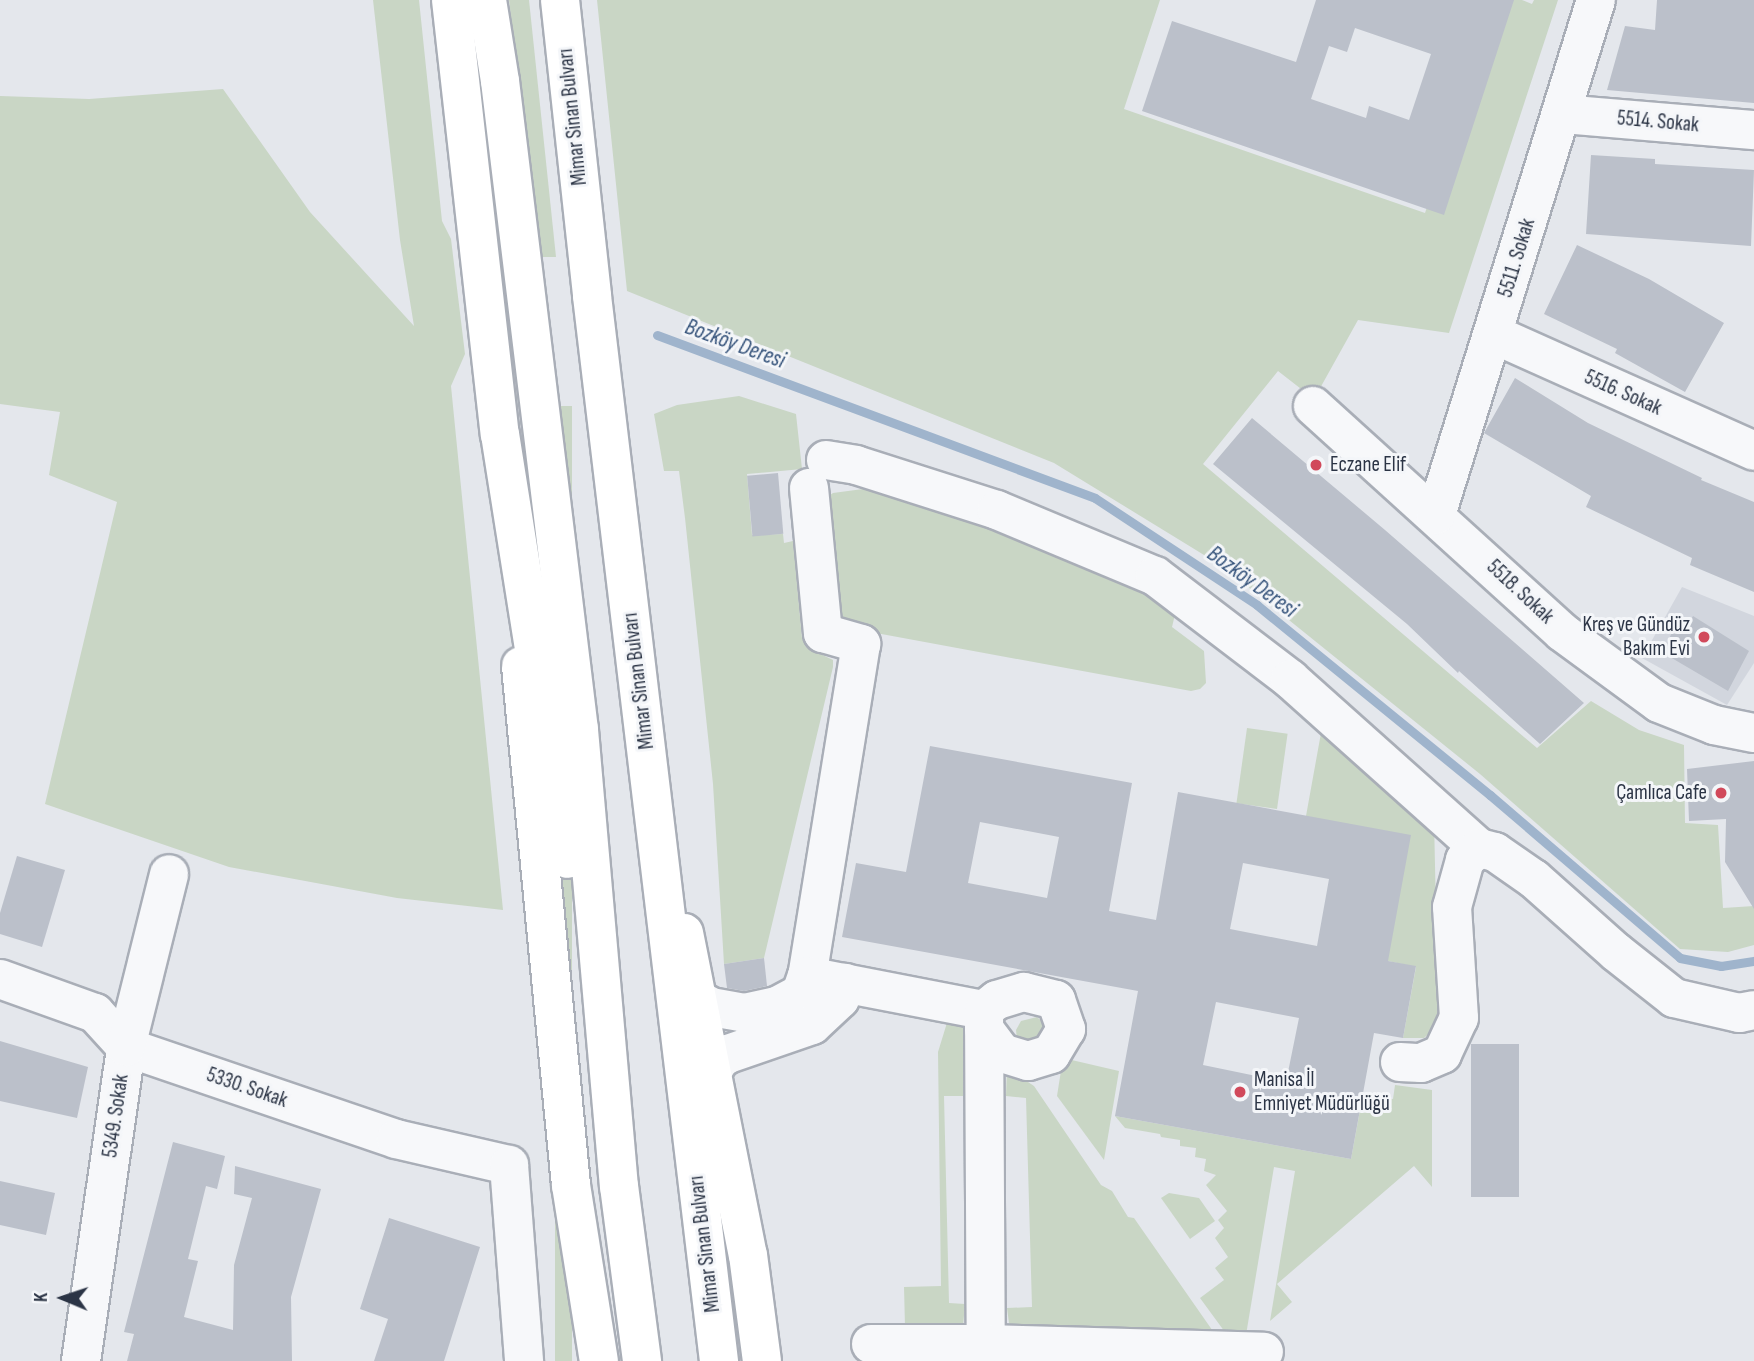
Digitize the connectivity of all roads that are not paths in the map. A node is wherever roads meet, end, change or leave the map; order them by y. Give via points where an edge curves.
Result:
1 (451, 0) edge
2 (487, 0) edge
3 (560, 0) edge
4 (1597, 0) edge
5 (1562, 114) junction
6 (1754, 130) edge
7 (1493, 334) junction
8 (1314, 406) dead end
9 (500, 434) junction
10 (1754, 452) edge
11 (1436, 515) junction
12 (642, 711) junction
13 (1754, 733) edge
14 (1479, 848) junction
15 (169, 874) dead end
16 (807, 976) junction
17 (0, 979) edge
18 (845, 983) junction
19 (696, 998) junction
20 (1754, 1010) edge
21 (127, 1047) junction
22 (1400, 1062) dead end
23 (711, 1074) junction
24 (619, 1186) junction
25 (986, 1344) junction
26 (871, 1345) dead end
27 (1264, 1352) dead end
28 (81, 1361) edge
29 (524, 1361) edge
30 (599, 1361) edge
31 (642, 1361) edge
32 (719, 1361) edge
33 (762, 1361) edge

1 - 9 main road
2 - 24 main road via 579,730
3 - 12 main road, Mimar Sinan Bulvarı
4 - 5 street, 5511. Sokak
5 - 6 street, 5514. Sokak
5 - 7 street, 5511. Sokak
7 - 10 street, 5516. Sokak
7 - 11 street, 5511. Sokak
8 - 11 street, 5518. Sokak
9 - 24 main road
9 - 30 main road via 551,1006 571,1185
11 - 13 street, 5518. Sokak via 1562,632 1659,703 1714,725
12 - 19 main road
12 - 32 main road, Mimar Sinan Bulvarı
14 - 16 street via 1290,680 1155,576 997,510 856,465 818,474 822,633 861,644
14 - 20 street via 1495,852 1534,879 1674,998 1739,1013
14 - 22 street via 1465,860 1452,907 1459,1018 1443,1054 1421,1063
15 - 21 street, 5349. Sokak
16 - 18 street
16 - 19 street via 801,993 777,1006 744,1013 711,1007
17 - 21 street, 5330. Sokak via 95,1013
18 - 23 street via 840,999 812,1025 728,1054
18 - 25 street via 984,1019
19 - 23 main road
21 - 28 street, 5349. Sokak
21 - 29 street, 5330. Sokak via 396,1139 509,1165
23 - 33 main road via 748,1255
24 - 31 main road
25 - 26 street
25 - 27 street

